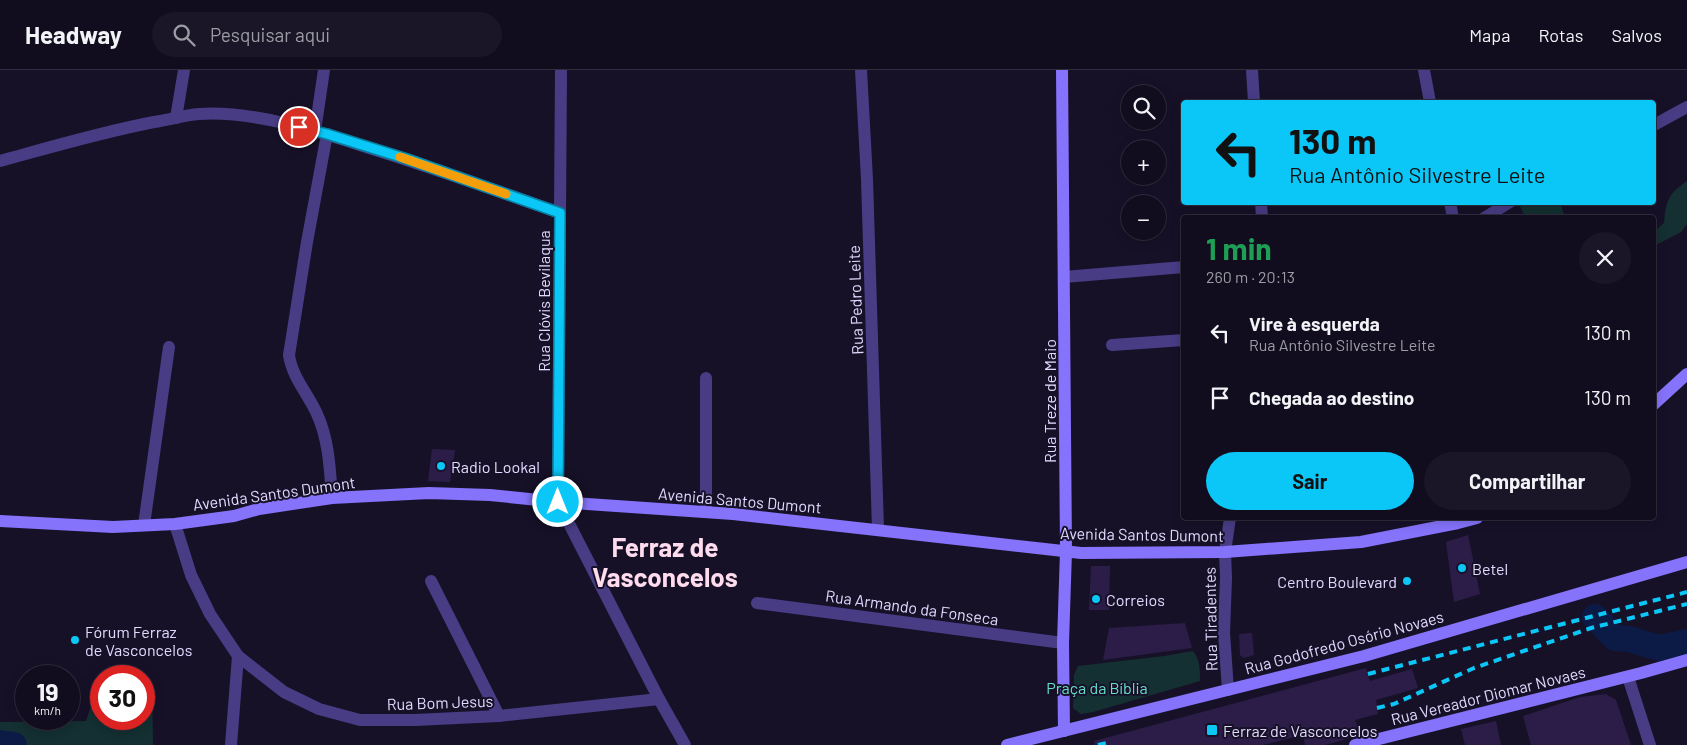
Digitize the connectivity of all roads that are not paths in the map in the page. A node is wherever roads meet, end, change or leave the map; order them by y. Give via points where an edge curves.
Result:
1 (184, 70) edge
2 (324, 70) edge
3 (561, 70) edge
4 (861, 70) edge
5 (1062, 70) edge
6 (1252, 70) edge
7 (1424, 70) edge
8 (1254, 100) edge
9 (1430, 100) edge
10 (1687, 107) edge
11 (176, 118) junction
12 (1656, 124) edge
13 (321, 132) junction
14 (0, 162) edge
15 (1505, 205) edge
16 (560, 213) junction
17 (1489, 215) edge
18 (1181, 266) edge
19 (1064, 277) junction
20 (1181, 340) edge
21 (1112, 345) dead end
22 (169, 347) dead end
23 (1687, 374) edge
24 (706, 378) dead end
25 (1656, 402) edge
26 (332, 498) junction
27 (558, 502) junction
28 (706, 512) junction
29 (0, 520) edge
30 (1230, 520) edge
31 (1469, 520) edge
32 (175, 524) junction
33 (144, 525) junction
34 (878, 529) junction
35 (1066, 551) junction
36 (1225, 552) junction
37 (1687, 562) edge
38 (431, 581) dead end
39 (757, 603) dead end
40 (1063, 643) junction
41 (238, 656) junction
42 (1687, 660) edge
43 (1628, 677) junction
44 (1228, 690) junction
45 (659, 699) junction
46 (499, 716) junction
47 (1064, 731) junction
48 (231, 745) edge
49 (685, 745) edge
50 (1007, 745) edge
51 (1355, 745) edge
52 (1650, 745) edge

1 - 11 street
2 - 13 street
3 - 16 street, Rua Clóvis Bevilaqua
4 - 34 street, Rua Pedro Leite
5 - 19 main road, Rua Treze de Maio
6 - 8 street
7 - 9 street
10 - 12 street
11 - 13 street via 226,114
11 - 14 street via 97,134
13 - 16 street
13 - 26 street via 289,355 290,364 318,416 329,460
15 - 17 street
16 - 27 street, Rua Clóvis Bevilaqua
18 - 19 street
19 - 35 main road, Rua Treze de Maio
20 - 21 street
22 - 33 street
23 - 25 main road
24 - 28 street
26 - 27 main road, Avenida Santos Dumont via 429,493
26 - 32 main road, Avenida Santos Dumont
27 - 28 main road, Avenida Santos Dumont
27 - 45 street
28 - 34 main road, Avenida Santos Dumont
29 - 33 main road, Avenida Santos Dumont via 113,527
30 - 36 street, Rua Tiradentes
31 - 36 main road, Avenida Santos Dumont via 1361,542
32 - 33 main road, Avenida Santos Dumont
32 - 41 street, Rua Bom Jesus via 191,575 210,614
34 - 35 main road, Avenida Santos Dumont
35 - 36 main road, Avenida Santos Dumont
35 - 40 main road, Rua Treze de Maio
36 - 44 street, Rua Tiradentes via 1224,633
37 - 44 main road, Rua Godofredo Osório Novaes via 1364,656
38 - 46 street
39 - 40 street, Rua Armando da Fonseca
40 - 47 main road, Rua Treze de Maio
41 - 46 street, Rua Bom Jesus via 284,692 319,709 360,720
41 - 48 street
42 - 43 main road, Rua Vereador Diomar Novaes
43 - 51 main road, Rua Vereador Diomar Novaes
43 - 52 street
44 - 47 main road, Rua Godofredo Osório Novaes
45 - 46 street, Rua Bom Jesus
45 - 49 street
47 - 50 main road, Rua Godofredo Osório Novaes

